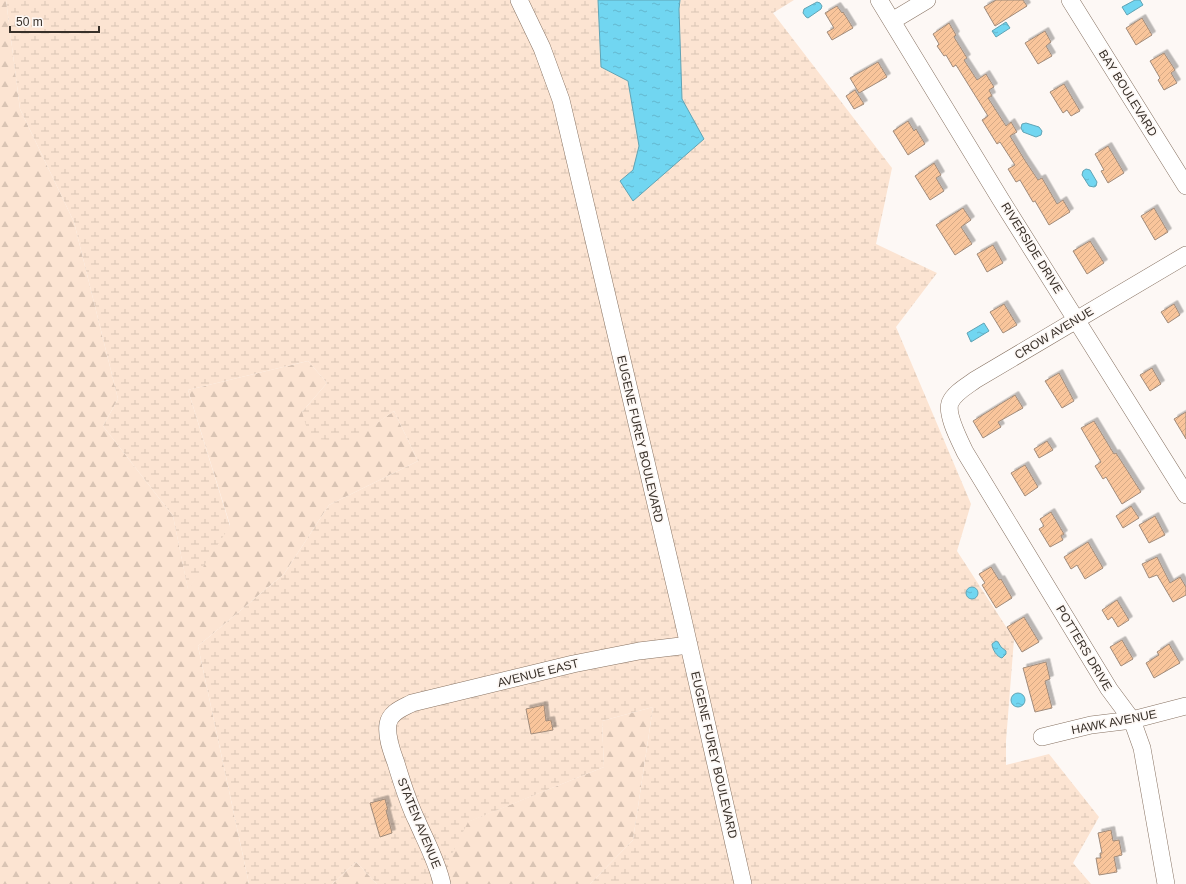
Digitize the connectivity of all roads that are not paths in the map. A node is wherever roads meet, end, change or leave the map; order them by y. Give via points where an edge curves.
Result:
1 (519, 0) edge
2 (879, 0) edge
3 (927, 0) edge
4 (1070, 0) edge
5 (892, 21) junction
6 (1186, 186) edge
7 (1186, 255) edge
8 (1076, 320) junction
9 (955, 428) joint
10 (1186, 495) edge
11 (689, 645) junction
12 (1186, 706) edge
13 (392, 716) joint
14 (1132, 720) junction
15 (1042, 737) dead end
16 (442, 884) edge
17 (743, 884) edge
18 (1166, 884) edge

1 - 11 street, EUGENE FUREY BOULEVARD via 542,48 561,100
2 - 5 street, RIVERSIDE DRIVE
3 - 5 street
4 - 6 street, BAY BOULEVARD
5 - 8 street, RIVERSIDE DRIVE
7 - 8 street, CROW AVENUE
8 - 9 street, CROW AVENUE via 975,380 955,395 949,408
8 - 10 street, RIVERSIDE DRIVE
9 - 14 street, POTTERS DRIVE via 965,452 1104,682
11 - 13 street, AVENUE EAST via 639,651 566,665 412,703 397,710
11 - 17 street, EUGENE FUREY BOULEVARD
12 - 14 street, HAWK AVENUE
13 - 16 street, STATEN AVENUE via 388,723 391,748 409,803 433,853
14 - 15 street, HAWK AVENUE via 1091,725
14 - 18 street, POTTERS DRIVE via 1142,748

